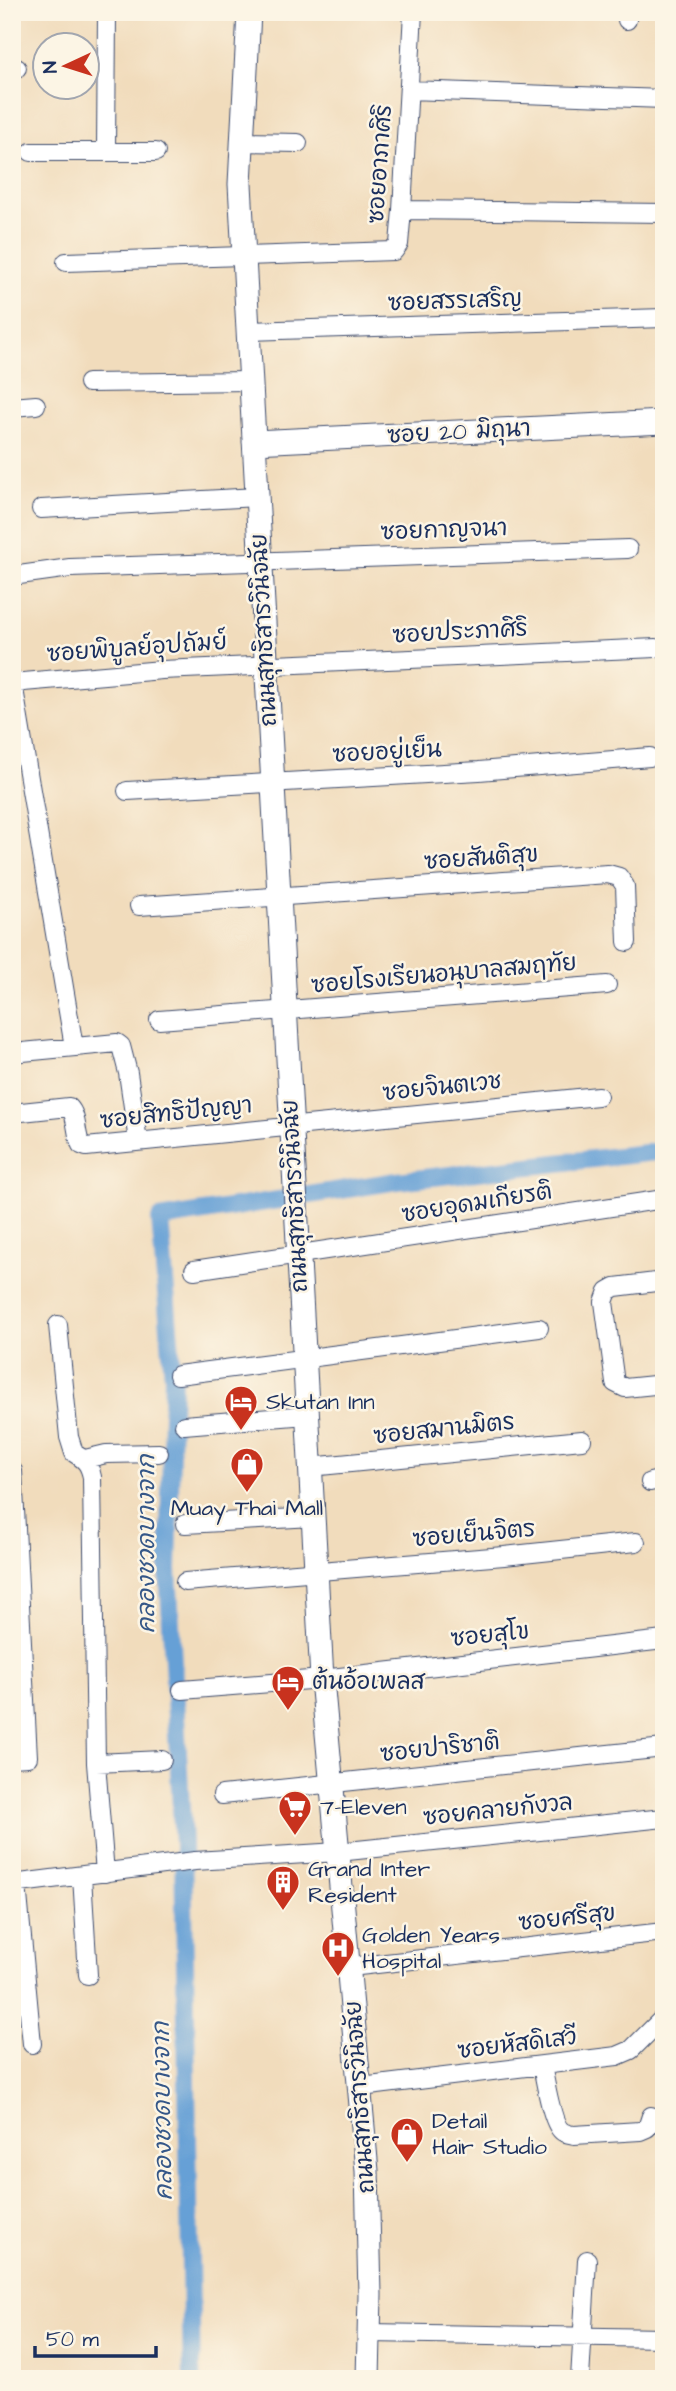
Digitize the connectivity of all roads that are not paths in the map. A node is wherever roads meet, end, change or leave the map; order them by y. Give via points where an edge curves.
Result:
1 (107, 12) edge
2 (250, 12) edge
3 (413, 12) edge
4 (102, 65) edge
5 (106, 65) junction
6 (409, 90) junction
7 (664, 99) edge
8 (240, 142) junction
9 (298, 143) dead end
10 (31, 152) dead end
11 (106, 152) junction
12 (156, 152) dead end
13 (402, 210) junction
14 (664, 213) edge
15 (244, 257) junction
16 (66, 262) dead end
17 (664, 318) edge
18 (248, 331) junction
19 (251, 381) junction
20 (88, 383) dead end
21 (36, 405) dead end
22 (12, 407) edge
23 (664, 422) edge
24 (254, 442) junction
25 (257, 497) junction
26 (41, 509) dead end
27 (628, 549) dead end
28 (260, 560) junction
29 (12, 576) edge
30 (656, 648) dead end
31 (266, 665) junction
32 (12, 683) edge
33 (650, 757) dead end
34 (272, 783) junction
35 (127, 791) dead end
36 (279, 897) junction
37 (139, 906) dead end
38 (627, 942) dead end
39 (607, 985) dead end
40 (285, 1012) junction
41 (159, 1020) dead end
42 (74, 1047) junction
43 (12, 1054) edge
44 (598, 1096) dead end
45 (12, 1113) edge
46 (291, 1126) junction
47 (138, 1141) junction
48 (664, 1199) edge
49 (299, 1255) junction
50 (194, 1270) dead end
51 (664, 1281) edge
52 (58, 1325) dead end
53 (539, 1328) dead end
54 (304, 1358) junction
55 (178, 1376) dead end
56 (664, 1384) edge
57 (307, 1415) junction
58 (184, 1425) dead end
59 (582, 1440) dead end
60 (159, 1453) dead end
61 (85, 1459) junction
62 (310, 1467) junction
63 (13, 1471) edge
64 (313, 1517) junction
65 (185, 1524) dead end
66 (636, 1542) dead end
67 (316, 1572) junction
68 (185, 1582) dead end
69 (664, 1640) edge
70 (322, 1679) junction
71 (182, 1690) dead end
72 (664, 1748) edge
73 (12, 1758) edge
74 (162, 1759) dead end
75 (96, 1763) junction
76 (332, 1784) junction
77 (222, 1795) dead end
78 (664, 1818) edge
79 (338, 1852) junction
80 (105, 1873) junction
81 (82, 1876) junction
82 (15, 1884) edge
83 (664, 1932) edge
84 (350, 1967) junction
85 (88, 1975) dead end
86 (664, 2017) edge
87 (32, 2044) dead end
88 (542, 2066) junction
89 (361, 2087) junction
90 (651, 2116) dead end
91 (587, 2260) dead end
92 (369, 2333) junction
93 (583, 2335) junction
94 (664, 2338) edge
95 (368, 2379) edge
96 (580, 2379) edge

1 - 5 street
2 - 8 street, ถนนสุทธิสารวินิจฉัย
3 - 6 street, ซอยอาภาศิริ
4 - 5 street
5 - 11 street
6 - 7 street
6 - 13 street, ซอยอาภาศิริ
8 - 9 street
8 - 15 street, ถนนสุทธิสารวินิจฉัย
10 - 11 street
11 - 12 street
13 - 14 street
13 - 15 street, ซอยอาภาศิริ via 399,244 394,251
15 - 16 street
15 - 18 street, ถนนสุทธิสารวินิจฉัย
17 - 18 street, ซอยสรรเสริญ
18 - 19 street, ถนนสุทธิสารวินิจฉัย
19 - 20 street
19 - 24 street, ถนนสุทธิสารวินิจฉัย
21 - 22 street
23 - 24 street, ซอย 20 มิถุนา
24 - 25 street, ถนนสุทธิสารวินิจฉัย
25 - 26 street
25 - 28 street, ถนนสุทธิสารวินิจฉัย
27 - 28 street, ซอยกาญจนา
28 - 29 street, ซอยกาญจนา via 70,568
28 - 31 street, ถนนสุทธิสารวินิจฉัย
30 - 31 street, ซอยประภาศิริ
31 - 32 street, ซอยพิบูลย์อุปถัมย์
31 - 34 street, ถนนสุทธิสารวินิจฉัย
32 - 42 street
33 - 34 street, ซอยอยู่เย็น
34 - 35 street, ซอยอยู่เย็น
34 - 36 street, ถนนสุทธิสารวินิจฉัย
36 - 37 street
36 - 38 street, ซอยสันติสุข via 607,874 619,877 625,886
36 - 40 street, ถนนสุทธิสารวินิจฉัย
39 - 40 street, ซอยโรงเรียนอนุบาลสมฤทัย
40 - 41 street, ซอยโรงเรียนอนุบาลสมฤทัย
40 - 46 street, ถนนสุทธิสารวินิจฉัย
42 - 43 street
42 - 47 street via 110,1042 121,1046
44 - 46 street, ซอยจินตเวช
45 - 47 street, ซอยสิทธิปัญญา via 69,1107 81,1145
46 - 47 street, ซอยสิทธิปัญญา
46 - 49 street, ถนนสุทธิสารวินิจฉัย
48 - 49 street, ซอยอุดมเกียรติ
49 - 50 street, ซอยอุดมเกียรติ
49 - 54 street, ถนนสุทธิสารวินิจฉัย
51 - 56 street via 615,1287 604,1302 615,1383 625,1388
52 - 61 street via 69,1437 74,1453
53 - 54 street
54 - 55 street
54 - 57 street, ถนนสุทธิสารวินิจฉัย
57 - 58 street
57 - 62 street, ถนนสุทธิสารวินิจฉัย
59 - 62 street, ซอยสมานมิตร
60 - 61 street
61 - 75 street via 92,1477
62 - 64 street, ถนนสุทธิสารวินิจฉัย
63 - 73 street via 28,1757
64 - 65 street
64 - 67 street, ถนนสุทธิสารวินิจฉัย
66 - 67 street, ซอยเย็นจิตร
67 - 68 street, ซอยเย็นจิตร
67 - 70 street, ถนนสุทธิสารวินิจฉัย
69 - 70 street, ซอยสุโข
70 - 71 street, ซอยสุโข
70 - 76 street, ถนนสุทธิสารวินิจฉัย
72 - 76 street, ซอยปาริชาติ
74 - 75 street
75 - 80 street
76 - 77 street, ซอยปาริชาติ
76 - 79 street, ถนนสุทธิสารวินิจฉัย
78 - 79 street, ซอยคลายกังวล
79 - 80 street, ซอยคลายกังวล via 195,1861
79 - 84 street, ถนนสุทธิสารวินิจฉัย
80 - 81 street
81 - 82 street
81 - 85 street
82 - 87 street
83 - 84 street, ซอยศรีสุข
84 - 89 street, ถนนสุทธิสารวินิจฉัย
86 - 88 street, ซอยหัสดิเสวี via 631,2050 617,2056
88 - 89 street, ซอยหัสดิเสวี
88 - 90 street via 554,2116 564,2133 640,2131 647,2128
89 - 92 street, ถนนสุทธิสารวินิจฉัย via 368,2181
91 - 93 street
92 - 93 street
92 - 95 street, ถนนสุทธิสารวินิจฉัย
93 - 94 street
93 - 96 street

